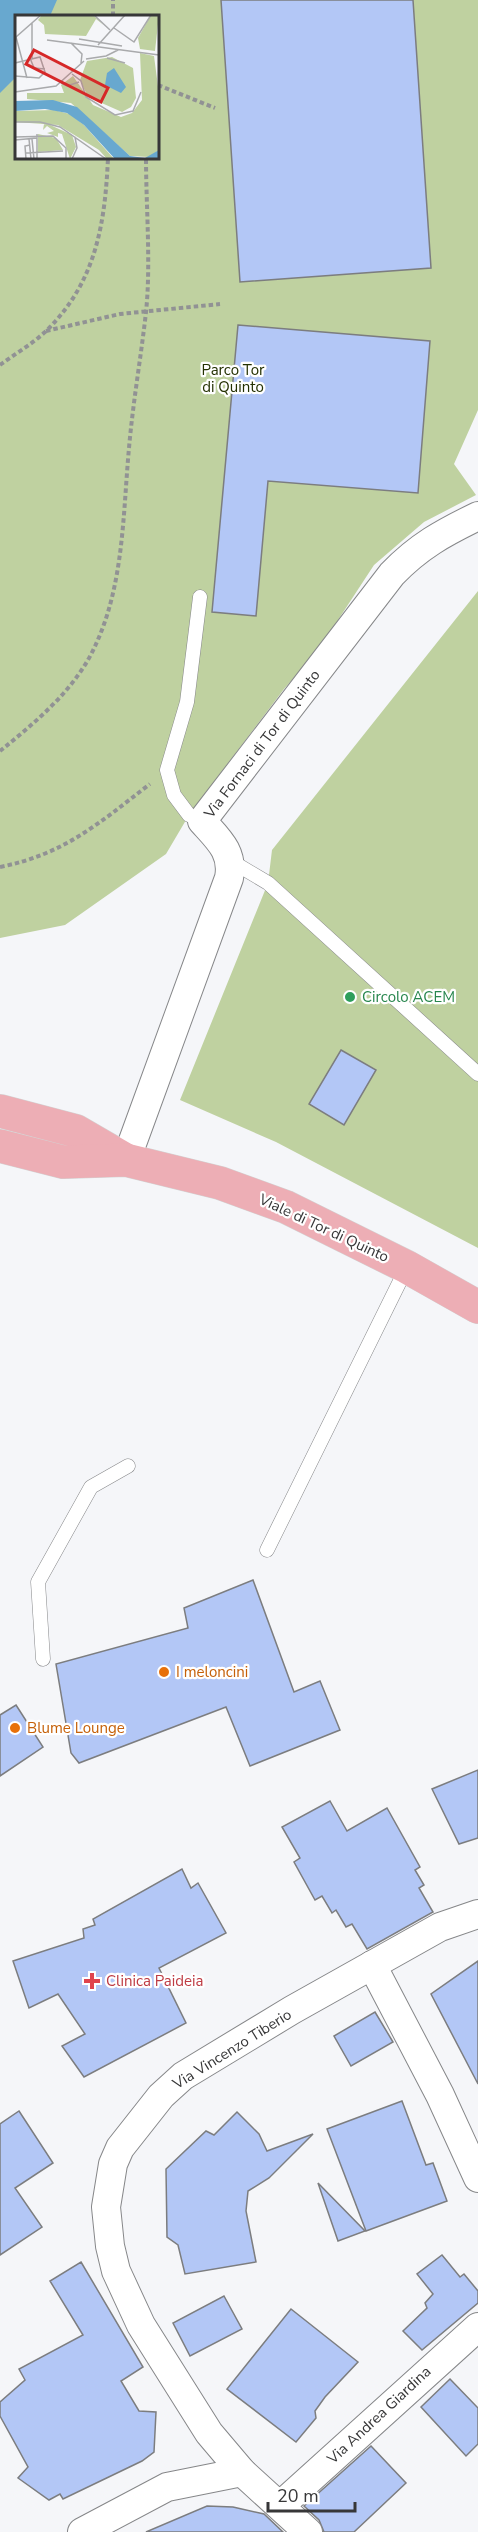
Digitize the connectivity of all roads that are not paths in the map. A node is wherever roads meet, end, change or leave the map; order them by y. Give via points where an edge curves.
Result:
1 (478, 516) edge
2 (200, 597) dead end
3 (202, 821) junction
4 (231, 861) junction
5 (478, 1074) edge
6 (0, 1110) edge
7 (0, 1146) edge
8 (126, 1160) junction
9 (407, 1267) junction
10 (478, 1307) edge
11 (128, 1466) dead end
12 (267, 1550) dead end
13 (43, 1659) dead end
14 (478, 1914) edge
15 (372, 1965) junction
16 (478, 2178) edge
17 (478, 2327) edge
18 (242, 2472) junction
19 (281, 2505) junction
20 (82, 2532) edge
21 (308, 2532) edge

1 - 3 street, Via Fornaci di Tor di Quinto via 430,540 392,574
2 - 3 lane via 187,702 167,770 174,795 189,815
3 - 4 street, Via Fornaci di Tor di Quinto via 224,845
4 - 5 lane via 268,884
4 - 8 street via 229,878
6 - 8 main road, Viale di Tor di Quinto via 76,1131
7 - 8 main road, Viale di Tor di Quinto via 63,1162
8 - 9 main road, Viale di Tor di Quinto via 220,1184 286,1207
9 - 10 main road, Viale di Tor di Quinto
9 - 12 lane
11 - 13 lane via 91,1487 38,1582
14 - 15 street, Via Vincenzo Tiberio via 440,1927
15 - 16 street
15 - 18 street, Via Vincenzo Tiberio via 176,2082 120,2148 110,2174 106,2218 116,2271 125,2294 181,2392
17 - 19 street, Via Andrea Giardina
18 - 19 street, Via Vincenzo Tiberio
18 - 20 street via 167,2487
19 - 21 street, Via Vincenzo Tiberio

